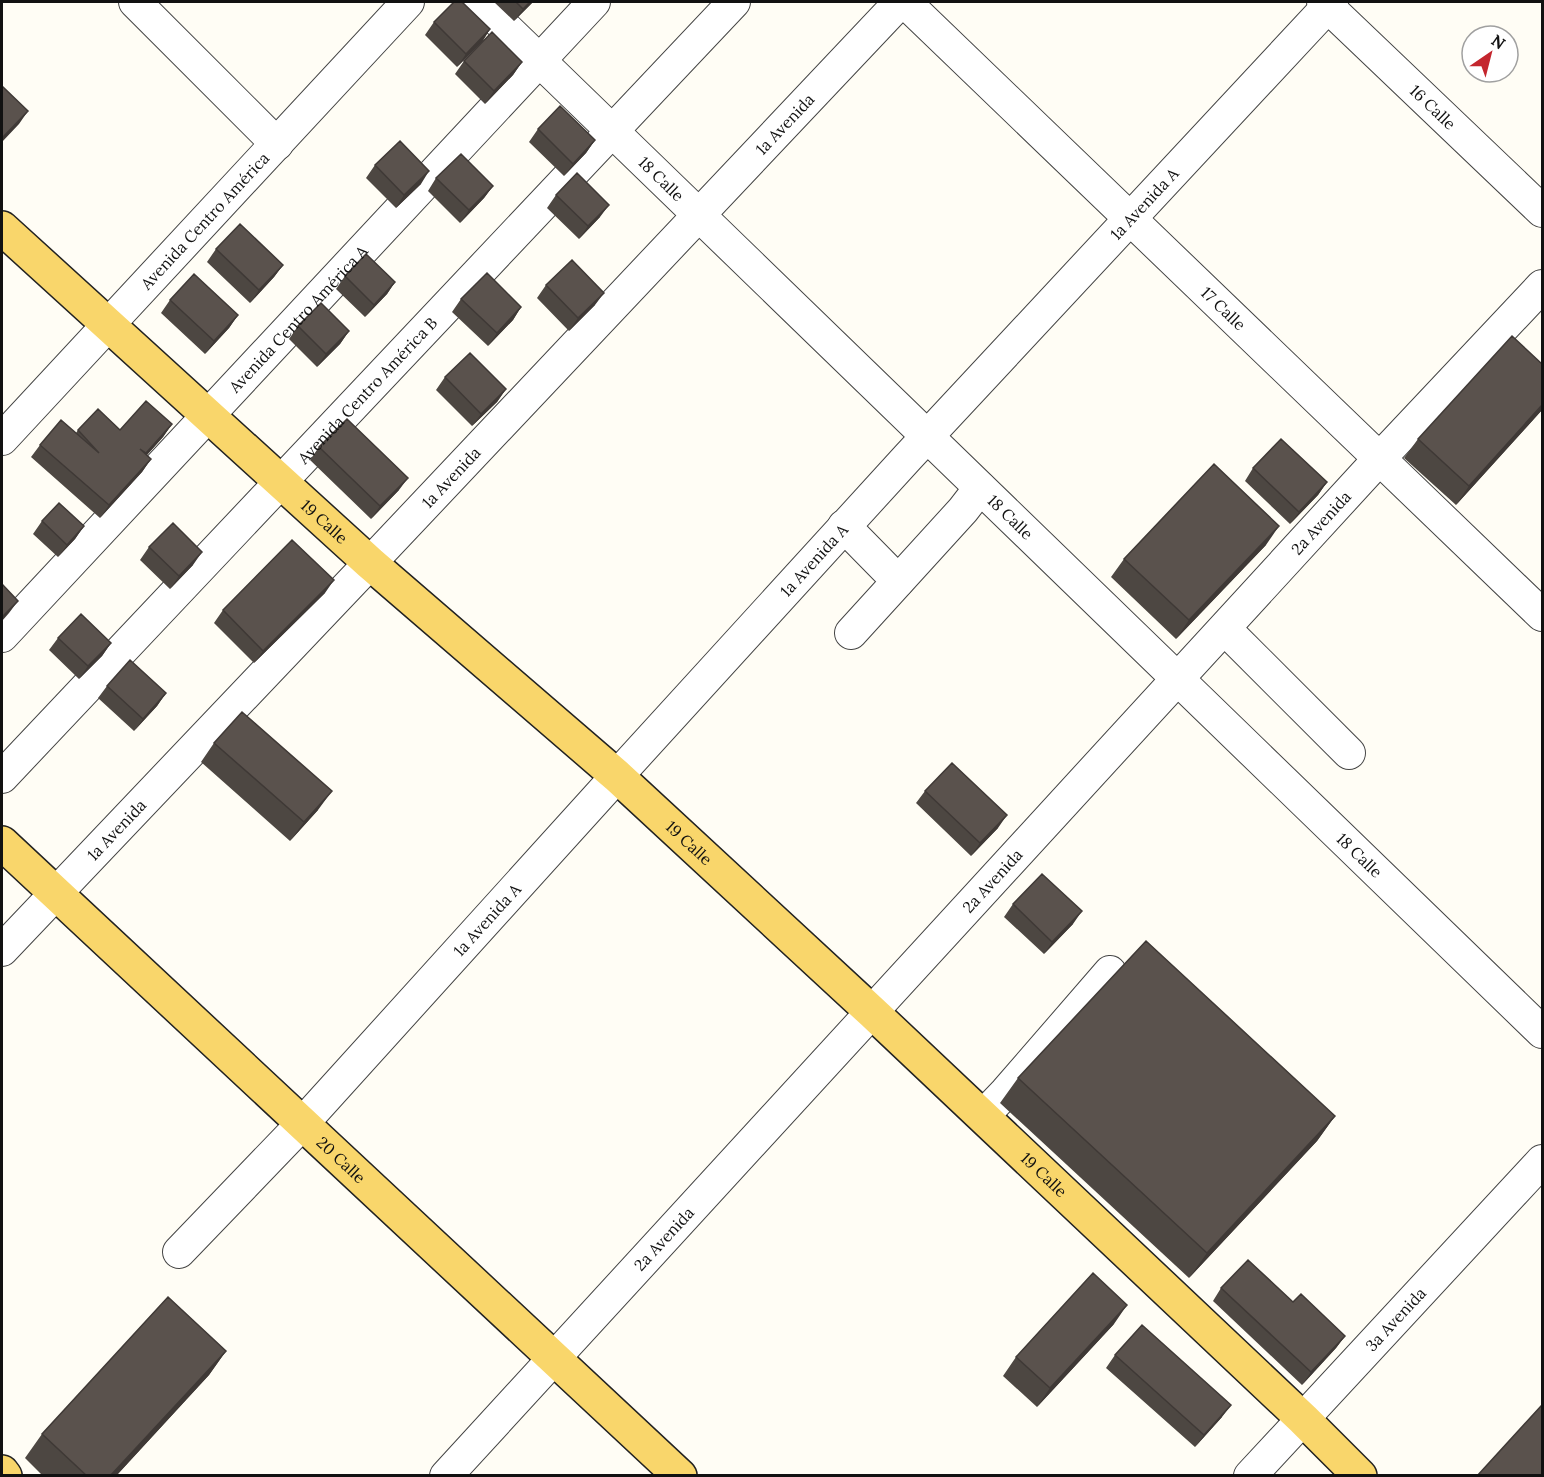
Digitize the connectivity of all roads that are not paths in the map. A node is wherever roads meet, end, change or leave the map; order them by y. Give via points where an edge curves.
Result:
1 (135, 2) edge
2 (408, 2) edge
3 (479, 2) edge
4 (594, 2) edge
5 (734, 2) edge
6 (900, 2) edge
7 (905, 2) edge
8 (1328, 3) edge
9 (540, 61) junction
10 (611, 130) junction
11 (277, 144) junction
12 (1542, 211) edge
13 (699, 215) junction
14 (1130, 217) junction
15 (2, 228) edge
16 (1542, 286) edge
17 (108, 325) junction
18 (208, 416) junction
19 (927, 436) junction
20 (2, 439) edge
21 (1380, 457) junction
22 (280, 482) junction
23 (980, 488) junction
24 (844, 526) junction
25 (370, 563) junction
26 (898, 581) junction
27 (1542, 615) edge
28 (1225, 628) junction
29 (851, 633) dead end
30 (2, 636) edge
31 (1178, 679) junction
32 (1349, 753) dead end
33 (617, 776) junction
34 (2, 777) edge
35 (2, 843) edge
36 (56, 894) junction
37 (2, 950) edge
38 (1110, 972) dead end
39 (872, 1012) junction
40 (1542, 1032) edge
41 (983, 1116) junction
42 (302, 1124) junction
43 (1542, 1161) edge
44 (179, 1252) dead end
45 (554, 1359) junction
46 (1303, 1419) junction
47 (2, 1472) edge
48 (5, 1476) edge
49 (446, 1476) edge
50 (680, 1476) edge
51 (1250, 1476) edge
52 (1360, 1476) edge

1 - 11 street
2 - 11 street, Avenida Centro América
3 - 9 street, 18 Calle
4 - 9 street, Avenida Centro América A
5 - 10 street, Avenida Centro América B
6 - 13 street, 1a Avenida
7 - 14 street, 17 Calle
8 - 12 street, 16 Calle
8 - 14 street, 1a Avenida A
9 - 10 street, 18 Calle
9 - 18 street, Avenida Centro América A
10 - 13 street, 18 Calle
10 - 22 street, Avenida Centro América B
11 - 17 street, Avenida Centro América
13 - 19 street, 18 Calle
13 - 25 street, 1a Avenida
14 - 19 street, 1a Avenida A
14 - 21 street, 17 Calle
15 - 17 main road, 19 Calle
16 - 21 street, 2a Avenida
17 - 18 main road, 19 Calle
17 - 20 street, Avenida Centro América
18 - 22 main road, 19 Calle
18 - 30 street, Avenida Centro América A
19 - 23 street, 18 Calle
19 - 24 street, 1a Avenida A
21 - 27 street, 17 Calle
21 - 28 street, 2a Avenida
22 - 25 main road, 19 Calle
22 - 34 street, Avenida Centro América B
23 - 26 street
23 - 31 street, 18 Calle
24 - 26 street
24 - 33 street, 1a Avenida A
25 - 33 main road, 19 Calle
25 - 36 street, 1a Avenida
26 - 29 street
28 - 31 street, 2a Avenida
28 - 32 street
31 - 39 street, 2a Avenida
31 - 40 street, 18 Calle
33 - 39 main road, 19 Calle
33 - 42 street, 1a Avenida A
35 - 36 main road, 20 Calle
36 - 37 street, 1a Avenida
36 - 42 main road, 20 Calle
38 - 41 street
39 - 41 main road, 19 Calle
39 - 45 street, 2a Avenida
41 - 46 main road, 19 Calle
42 - 44 street, 1a Avenida A
42 - 45 main road, 20 Calle
43 - 46 street, 3a Avenida
45 - 49 street, 2a Avenida
45 - 50 main road, 20 Calle
46 - 51 street, 3a Avenida
46 - 52 main road, 19 Calle
47 - 48 main road

